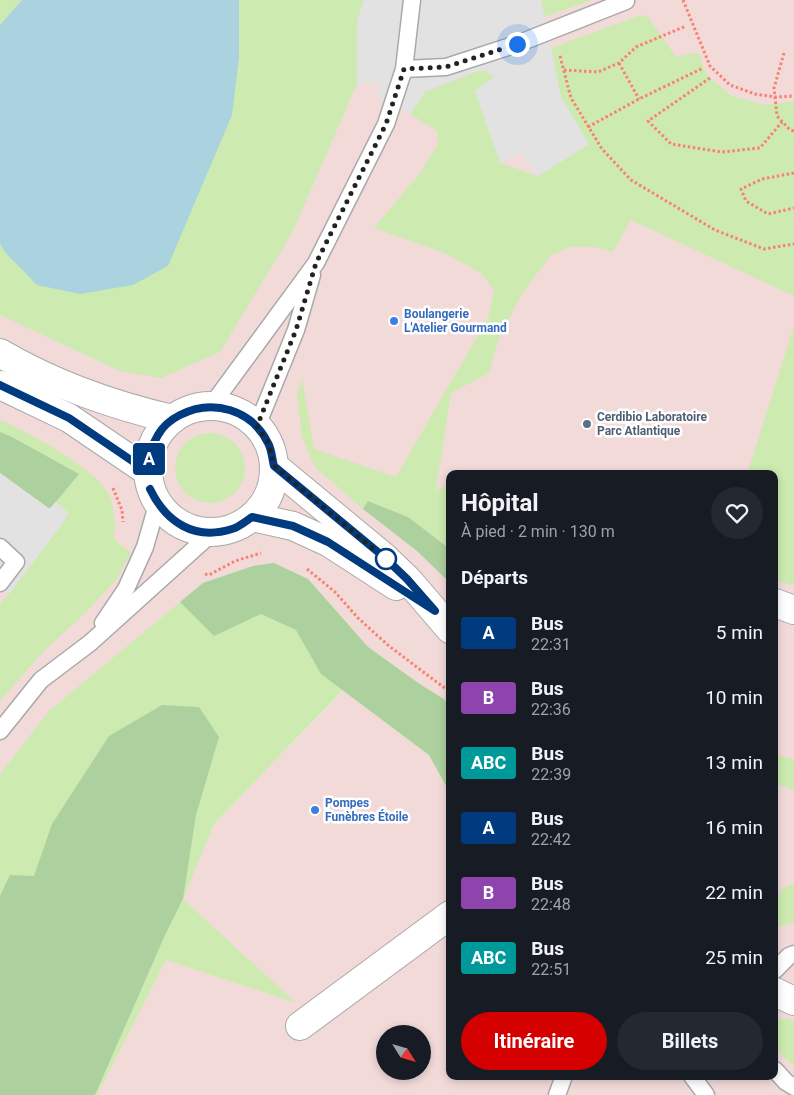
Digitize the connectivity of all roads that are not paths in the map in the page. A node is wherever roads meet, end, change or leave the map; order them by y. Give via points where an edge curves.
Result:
1 (412, 0) edge
2 (626, 1) edge
3 (404, 69) junction
4 (316, 263) junction
5 (0, 353) edge
6 (0, 385) edge
7 (211, 406) junction
8 (172, 419) junction
9 (257, 426) junction
10 (274, 466) junction
11 (147, 471) junction
12 (157, 504) junction
13 (252, 517) junction
14 (212, 533) junction
15 (0, 547) edge
16 (0, 583) edge
17 (778, 604) edge
18 (794, 610) edge
19 (442, 620) edge
20 (90, 643) junction
21 (0, 731) edge
22 (446, 918) edge
23 (794, 954) edge
24 (778, 967) edge
25 (778, 993) edge
26 (794, 1001) edge
27 (300, 1026) dead end
28 (778, 1073) edge
29 (563, 1080) edge
30 (695, 1080) edge
31 (794, 1087) edge
32 (557, 1095) edge
33 (706, 1095) edge

1 - 3 lane
2 - 3 lane via 517,44 446,67
3 - 4 lane via 386,124
4 - 7 lane
4 - 9 lane via 296,330
5 - 8 street via 92,396
6 - 11 street via 69,418
7 - 8 street via 191,409
7 - 9 street via 228,408
8 - 11 street via 158,434 150,452
9 - 10 street via 269,444
10 - 13 street via 272,485 265,502
10 - 19 street via 384,557
11 - 12 street
12 - 14 street via 172,520 191,530
12 - 20 lane via 145,547 126,589
13 - 14 street via 234,529
13 - 19 street via 293,526 328,542
14 - 20 lane
15 - 16 lane via 16,562
17 - 18 street
20 - 21 lane via 42,680
22 - 27 street
23 - 24 lane
25 - 26 street
28 - 31 lane
29 - 32 lane
30 - 33 lane

